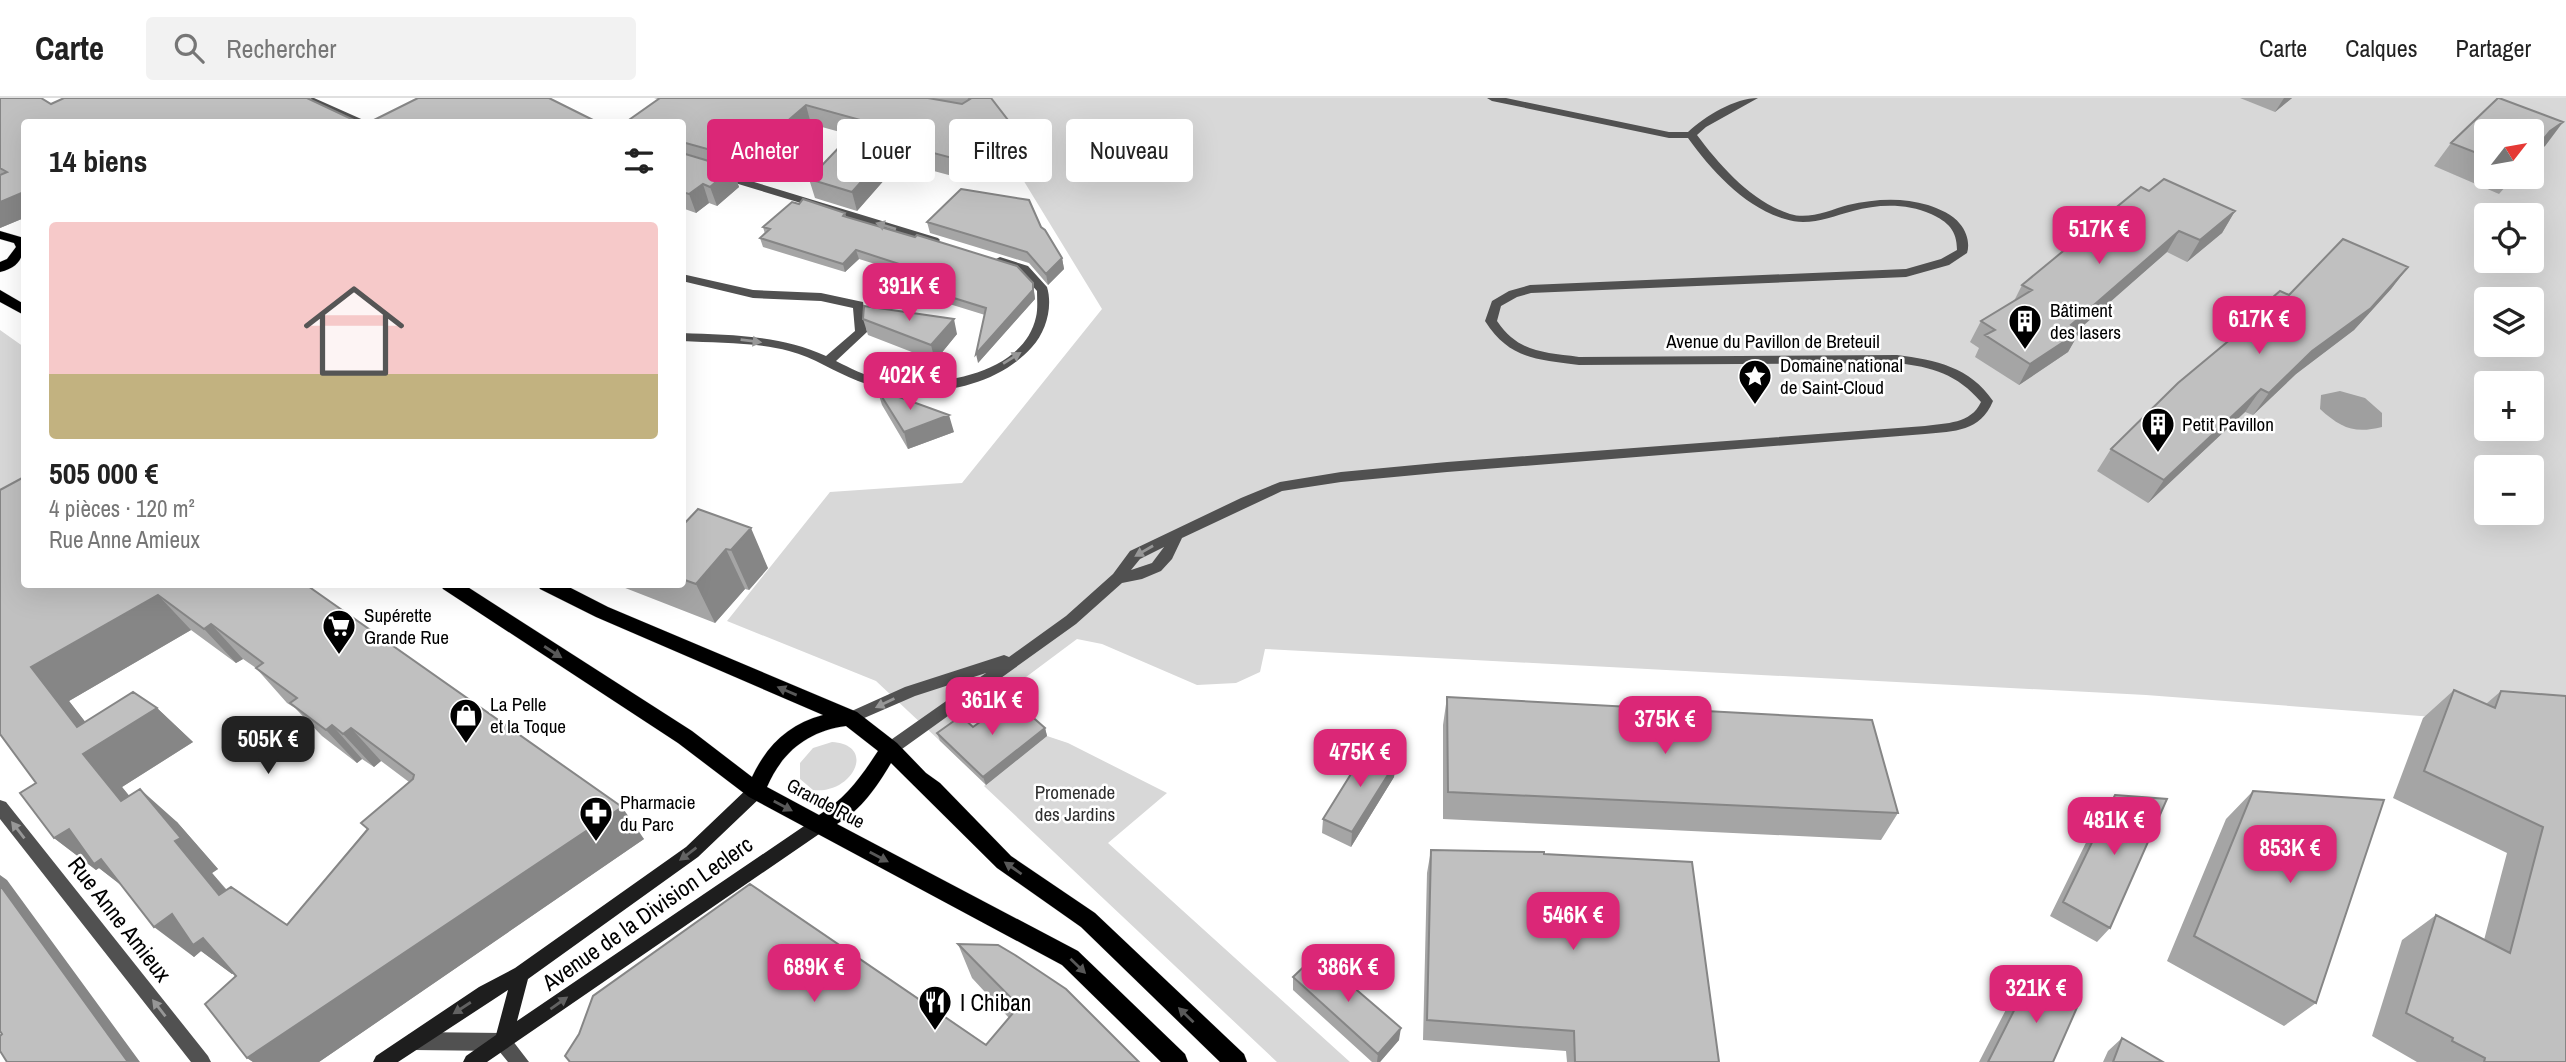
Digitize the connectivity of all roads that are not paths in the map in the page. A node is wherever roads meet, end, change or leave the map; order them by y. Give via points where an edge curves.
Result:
1 (305, 98) edge
2 (1492, 98) edge
3 (1753, 98) edge
4 (356, 119) edge
5 (1691, 135) junction
6 (686, 164) edge
7 (0, 235) edge
8 (21, 243) edge
9 (944, 244) edge
10 (21, 247) edge
11 (993, 259) edge
12 (0, 268) edge
13 (686, 277) edge
14 (0, 295) edge
15 (21, 308) edge
16 (686, 337) edge
17 (827, 362) junction
18 (1177, 533) junction
19 (1118, 578) junction
20 (455, 588) edge
21 (554, 588) edge
22 (1018, 656) junction
23 (850, 718) junction
24 (890, 749) junction
25 (756, 791) junction
26 (0, 807) edge
27 (819, 825) junction
28 (520, 974) junction
29 (413, 1041) junction
30 (503, 1042) junction
31 (202, 1062) edge
32 (382, 1062) edge
33 (471, 1062) edge
34 (488, 1062) edge
35 (520, 1062) edge
36 (1177, 1062) edge
37 (1236, 1062) edge

1 - 4 street
2 - 5 street via 1670,135
3 - 5 street
5 - 18 street, Avenue du Pavillon de Breteuil via 1707,158 1764,207 1791,218 1820,217 1868,204 1921,205 1950,218 1960,228 1963,251 1945,262 1906,273 1530,289 1496,304 1491,321 1511,347 1579,361 1898,359 1937,364 1973,383 1987,401 1984,412 1973,423 1925,430 1319,480 1280,487
9 -> 6 street
7 - 8 main road
10 - 12 main road via 12,262
17 -> 11 street via 882,384 926,388 979,379 1023,352 1042,321 1043,289 1024,269
13 - 17 street via 753,294 821,297 859,305 861,332
14 - 15 main road
16 -> 17 street via 796,348
18 -> 19 street via 1135,555
18 - 19 street via 1165,562 1146,573
19 - 22 street via 1071,620
20 -> 25 main road, Grande Rue via 677,731
23 -> 21 main road
22 -> 23 street via 910,691
22 - 24 street
23 - 24 main road
23 - 25 main road via 833,719 787,739 764,769
24 - 27 main road via 863,791
37 -> 24 main road via 1088,920 1004,862
25 -> 27 main road, Grande Rue
25 -> 28 main road, Avenue de la Division Leclerc via 692,852
31 -> 26 street, Rue Anne Amieux
30 -> 27 main road, Avenue de la Division Leclerc
27 -> 36 main road, Grande Rue via 1070,958
28 -> 29 main road, Avenue de la Division Leclerc
28 - 30 main road, Avenue de la Division Leclerc
29 - 30 street
29 - 32 main road, Avenue de la Division Leclerc
30 - 33 main road, Avenue de la Division Leclerc
30 - 34 street
30 - 35 street

